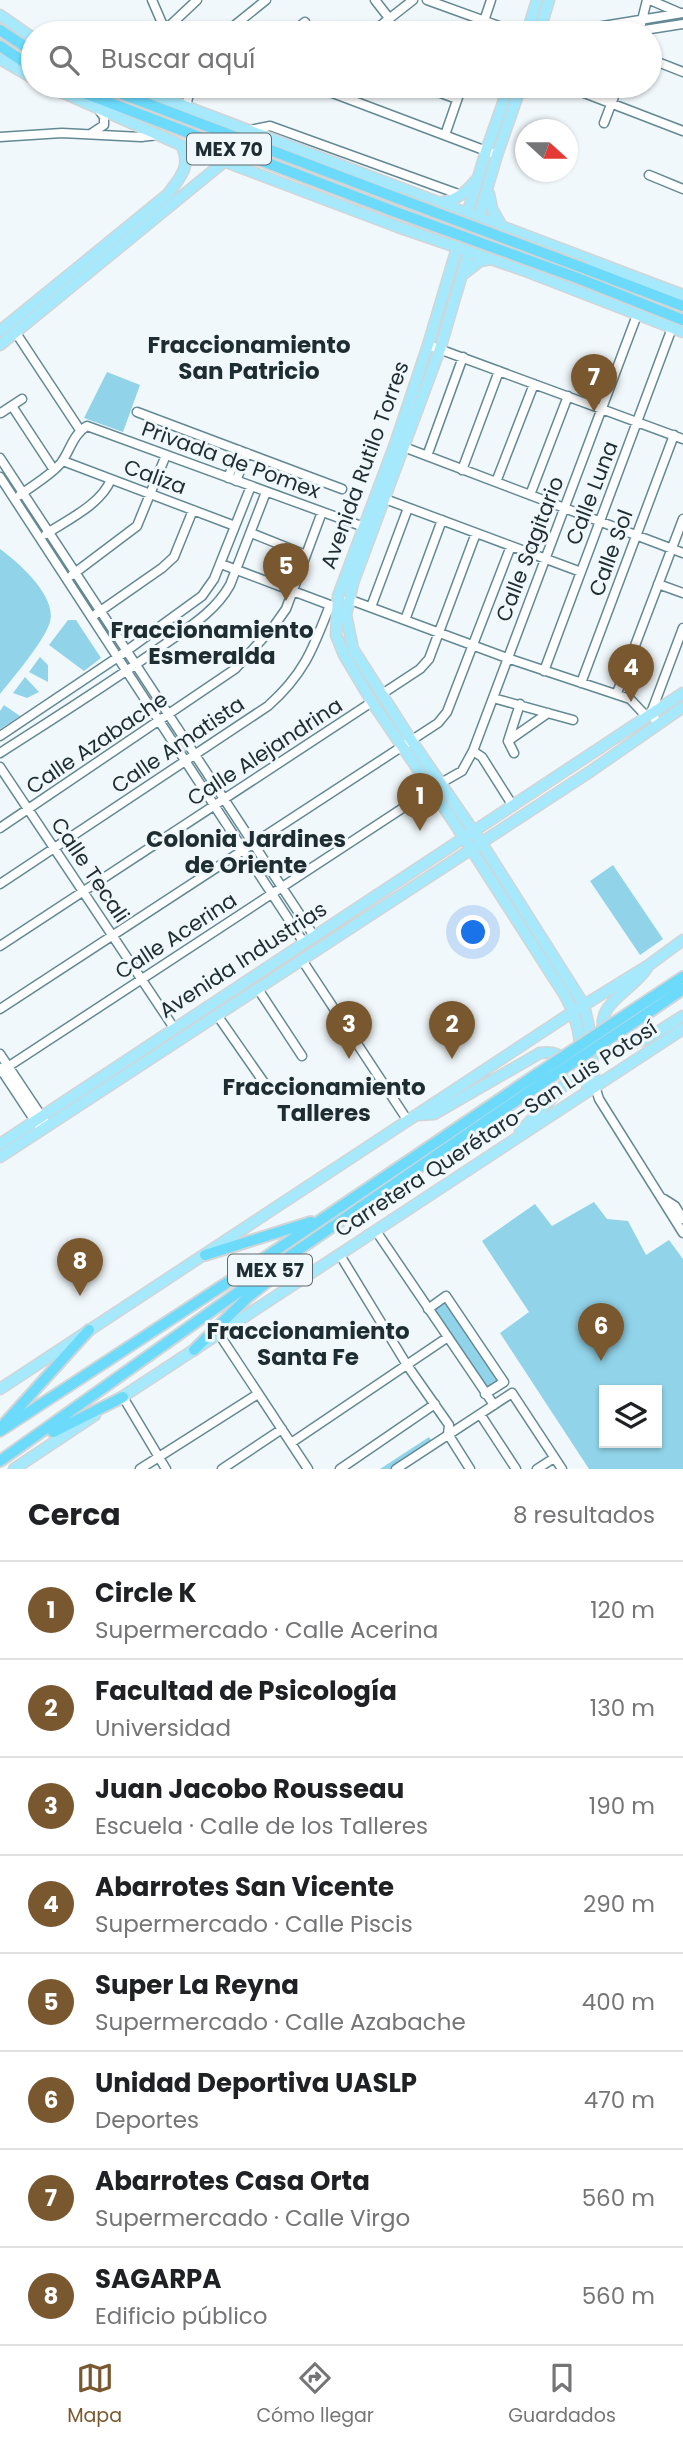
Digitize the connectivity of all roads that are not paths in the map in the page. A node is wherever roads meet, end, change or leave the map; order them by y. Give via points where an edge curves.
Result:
1 (152, 0) edge
2 (197, 0) edge
3 (266, 0) edge
4 (375, 0) edge
5 (413, 0) edge
6 (426, 0) edge
7 (491, 0) edge
8 (537, 0) edge
9 (550, 0) edge
10 (649, 0) edge
11 (682, 13) edge
12 (0, 15) edge
13 (388, 17) junction
14 (642, 19) junction
15 (159, 21) edge
16 (175, 21) edge
17 (240, 21) edge
18 (384, 21) edge
19 (484, 21) joint
20 (531, 21) edge
21 (543, 21) edge
22 (630, 21) edge
23 (683, 24) edge
24 (662, 28) edge
25 (0, 30) edge
26 (21, 30) edge
27 (21, 44) edge
28 (0, 47) edge
29 (0, 59) edge
30 (21, 61) edge
31 (662, 64) edge
32 (21, 71) edge
33 (683, 72) edge
34 (78, 98) edge
35 (87, 98) edge
36 (132, 98) edge
37 (138, 98) edge
38 (164, 98) edge
39 (188, 98) edge
40 (346, 98) edge
41 (505, 98) edge
42 (517, 98) edge
43 (594, 98) edge
44 (614, 98) edge
45 (457, 99) edge
46 (148, 104) junction
47 (611, 105) junction
48 (186, 106) junction
49 (99, 110) junction
50 (604, 123) dead end
51 (250, 130) junction
52 (683, 131) edge
53 (88, 135) junction
54 (158, 135) junction
55 (445, 135) junction
56 (0, 137) edge
57 (181, 145) junction
58 (486, 151) junction
59 (498, 155) junction
60 (225, 161) junction
61 (479, 175) junction
62 (649, 175) dead end
63 (683, 189) edge
64 (489, 190) junction
65 (461, 195) junction
66 (438, 202) junction
67 (474, 215) junction
68 (505, 227) junction
69 (464, 250) junction
70 (496, 260) junction
71 (583, 274) junction
72 (462, 276) junction
73 (683, 295) edge
74 (626, 298) junction
75 (683, 306) edge
76 (637, 315) junction
77 (683, 320) edge
78 (678, 327) edge
79 (0, 331) edge
80 (683, 332) edge
81 (16, 333) junction
82 (0, 345) edge
83 (428, 345) junction
84 (440, 349) junction
85 (463, 357) junction
86 (499, 371) junction
87 (534, 384) junction
88 (568, 396) junction
89 (22, 399) dead end
90 (12, 406) junction
91 (602, 409) junction
92 (136, 412) dead end
93 (1, 413) edge
94 (637, 422) junction
95 (83, 428) junction
96 (674, 435) junction
97 (683, 439) edge
98 (399, 446) junction
99 (243, 452) junction
100 (166, 455) junction
101 (427, 456) junction
102 (0, 458) edge
103 (63, 461) junction
104 (54, 470) junction
105 (462, 470) junction
106 (0, 477) edge
107 (111, 479) junction
108 (232, 479) junction
109 (496, 482) junction
110 (251, 486) junction
111 (342, 489) dead end
112 (267, 492) junction
113 (23, 493) junction
114 (150, 494) junction
115 (530, 495) junction
116 (15, 498) junction
117 (385, 499) junction
118 (408, 508) junction
119 (564, 508) junction
120 (194, 510) junction
121 (322, 512) junction
122 (683, 519) edge
123 (442, 520) junction
124 (601, 522) junction
125 (235, 526) junction
126 (364, 527) junction
127 (48, 532) junction
128 (251, 533) junction
129 (476, 533) junction
130 (637, 535) junction
131 (40, 538) junction
132 (511, 546) junction
133 (672, 548) junction
134 (683, 553) edge
135 (306, 555) junction
136 (545, 559) junction
137 (221, 564) junction
138 (237, 570) junction
139 (581, 572) junction
140 (75, 573) junction
141 (66, 578) junction
142 (658, 584) junction
143 (293, 591) junction
144 (683, 593) edge
145 (348, 599) junction
146 (333, 604) junction
147 (371, 607) junction
148 (101, 611) junction
149 (92, 617) junction
150 (405, 620) junction
151 (683, 628) edge
152 (439, 633) junction
153 (472, 646) junction
154 (126, 651) junction
155 (118, 657) junction
156 (507, 658) junction
157 (135, 665) junction
158 (127, 671) junction
159 (544, 671) junction
160 (581, 683) junction
161 (617, 693) junction
162 (683, 693) edge
163 (382, 694) junction
164 (61, 696) junction
165 (494, 698) junction
166 (373, 702) junction
167 (520, 704) junction
168 (683, 707) edge
169 (71, 708) junction
170 (548, 713) junction
171 (169, 715) junction
172 (648, 715) junction
173 (573, 720) dead end
174 (159, 722) junction
175 (659, 724) junction
176 (0, 736) edge
177 (508, 741) junction
178 (406, 742) junction
179 (473, 751) junction
180 (0, 753) edge
181 (514, 753) dead end
182 (195, 755) junction
183 (185, 762) junction
184 (0, 767) edge
185 (436, 786) junction
186 (225, 800) junction
187 (513, 806) junction
188 (214, 807) junction
189 (29, 810) junction
190 (458, 818) junction
191 (493, 820) junction
192 (0, 828) edge
193 (474, 832) junction
194 (465, 838) junction
195 (481, 842) junction
196 (252, 843) junction
197 (54, 848) junction
198 (471, 848) junction
199 (242, 850) junction
200 (441, 854) junction
201 (0, 884) edge
202 (282, 887) junction
203 (83, 891) junction
204 (272, 894) junction
205 (112, 935) junction
206 (314, 936) junction
207 (683, 940) edge
208 (304, 943) junction
209 (0, 946) edge
210 (302, 960) junction
211 (649, 965) junction
212 (683, 977) edge
213 (141, 979) junction
214 (258, 989) junction
215 (683, 989) edge
216 (584, 1005) junction
217 (0, 1009) edge
218 (642, 1010) junction
219 (573, 1012) junction
220 (217, 1015) junction
221 (683, 1016) edge
222 (174, 1028) junction
223 (683, 1029) edge
224 (0, 1054) edge
225 (302, 1056) dead end
226 (3, 1070) edge
227 (539, 1078) junction
228 (265, 1084) dead end
229 (592, 1088) junction
230 (412, 1118) junction
231 (41, 1123) junction
232 (510, 1143) junction
233 (0, 1144) edge
234 (0, 1157) edge
235 (324, 1218) junction
236 (679, 1218) edge
237 (376, 1231) junction
238 (683, 1233) edge
239 (205, 1255) junction
240 (340, 1255) junction
241 (285, 1259) junction
242 (428, 1309) junction
243 (89, 1330) junction
244 (219, 1334) junction
245 (448, 1337) junction
246 (194, 1350) junction
247 (407, 1365) junction
248 (0, 1389) edge
249 (258, 1394) junction
250 (485, 1394) junction
251 (123, 1397) junction
252 (435, 1404) junction
253 (494, 1405) junction
254 (480, 1414) junction
255 (282, 1429) junction
256 (0, 1430) edge
257 (449, 1434) junction
258 (291, 1443) junction
259 (23, 1447) junction
260 (158, 1457) junction
261 (554, 1458) junction
262 (0, 1461) edge
263 (306, 1468) edge
264 (14, 1469) edge
265 (140, 1469) edge
266 (166, 1469) edge
267 (222, 1469) edge
268 (340, 1469) edge
269 (396, 1469) edge
270 (469, 1469) edge
271 (516, 1469) edge
272 (537, 1469) edge
273 (562, 1469) edge

1 - 15 street
2 - 16 street
3 - 17 street
4 - 13 street
5 - 13 street
6 - 19 street
7 - 19 street
8 - 20 main road
9 - 21 main road
10 - 11 street
10 - 14 street
11 - 14 street
12 - 26 main road
13 - 18 street
14 - 22 street
23 - 24 street
25 - 27 highway
28 - 30 highway
29 - 32 main road
31 - 33 street
34 - 49 main road
35 - 71 highway, MEX 70, bridge via 393,211
36 - 46 highway, MEX 70
37 - 46 highway
38 - 48 main road
39 - 48 street
40 - 55 street
41 - 58 main road
42 - 59 main road
43 - 47 street
44 - 47 street
45 - 55 street
46 - 71 highway, MEX 70, bridge
47 - 50 street
47 - 52 street
48 - 51 main road
49 - 53 street via 104,125
49 - 54 main road
51 - 65 street via 270,126
51 - 66 main road
53 - 54 street
53 - 56 street
54 - 57 main road
55 - 58 street
57 - 60 main road
57 - 79 main road via 187,156 185,166 169,194
58 - 59 street
58 - 61 main road
59 - 64 main road
60 - 69 main road
60 - 81 main road
61 - 65 main road
61 - 67 main road
62 - 63 street
64 - 67 main road
64 - 68 main road via 492,209
65 - 66 main road
66 - 67 main road
67 - 68 main road
67 - 69 main road
68 - 70 main road via 490,244
68 - 73 main road
69 - 70 main road
69 - 72 main road, Avenida Rutilo Torres
69 - 83 main road, Avenida Rutilo Torres
70 - 72 main road via 480,261
70 - 76 main road
71 - 74 highway, MEX 70
71 - 75 highway, MEX 70
72 - 84 main road, Avenida Rutilo Torres
74 - 77 highway, MEX 70
74 - 78 highway
76 - 78 main road
76 - 91 street, Calle Sagitario
78 - 80 main road
78 - 94 street, Calle Luna
81 - 82 main road
81 - 95 street
83 - 84 street
83 - 98 main road, Avenida Rutilo Torres
84 - 85 street
84 - 98 main road, Avenida Rutilo Torres
85 - 86 street
85 - 101 street
86 - 87 street
86 - 105 street
87 - 88 street
87 - 109 street
88 - 91 street
88 - 115 street
89 - 90 street
90 - 93 street
90 - 104 street
91 - 94 street
91 - 119 street, Calle Sagitario
92 - 99 street
94 - 96 street
94 - 124 street, Calle Luna
95 - 100 street, Privada de Pomex
95 - 103 street
96 - 97 street
96 - 130 street, Calle Sol
98 - 101 street
98 - 117 main road, Avenida Rutilo Torres
98 - 126 main road, Avenida Rutilo Torres
99 - 108 street
99 - 111 street
100 - 108 street, Privada de Pomex
100 - 114 street
101 - 105 street
102 - 113 street
103 - 104 street
103 - 107 street, Caliza
104 - 113 street
105 - 109 street
106 - 116 street
107 - 114 street, Caliza
107 - 127 street via 99,498
108 - 110 street, Privada de Pomex
109 - 115 street
110 - 112 street, Privada de Pomex
110 - 125 street
112 - 121 street, Privada de Pomex
112 - 128 street
113 - 116 street
113 - 127 street
114 - 120 street, Caliza
114 - 140 street via 137,526
115 - 119 street
116 - 131 street
117 - 118 street
117 - 145 main road, Avenida Rutilo Torres
118 - 123 street
118 - 147 street
119 - 124 street
119 - 136 street, Calle Sagitario
120 - 125 street, Caliza
120 - 148 street via 174,557
121 - 126 street, Privada de Pomex
121 - 135 street, Calle Azabache
122 - 133 street
123 - 129 street
123 - 150 street
124 - 130 street
124 - 139 street, Calle Luna
125 - 137 street
126 - 146 main road, Avenida Rutilo Torres
127 - 131 street
127 - 140 street
128 - 135 street
128 - 138 street
129 - 132 street
129 - 152 street
130 - 133 street
130 - 160 street, Calle Sol
131 - 141 street
132 - 136 street
132 - 153 street
133 - 134 street
133 - 142 street
135 - 143 street, Calle Azabache
136 - 139 street
136 - 156 street, Calle Sagitario
137 - 138 street
137 - 154 street via 202,596
138 - 143 street
138 - 157 street via 223,598 205,616
139 - 159 street, Calle Luna
140 - 141 street
140 - 148 street
141 - 149 street
142 - 144 street
142 - 161 street
143 - 146 street
143 - 171 street, Calle Azabache via 274,626 236,669
145 - 147 street
145 - 163 main road, Avenida Rutilo Torres via 353,649
146 - 166 main road, Avenida Rutilo Torres via 336,635 344,655
146 - 182 street, Calle Amatista via 304,667 287,689
147 - 150 street
148 - 149 street
148 - 154 street
149 - 155 street
150 - 152 street
151 - 172 street
152 - 153 street
152 - 163 street via 420,669
153 - 156 street
153 - 178 street via 447,712 438,723
154 - 155 street
154 - 157 street
155 - 158 street
155 - 164 street
156 - 159 street
156 - 165 street, Calle Sagitario
157 - 158 street
157 - 171 street
158 - 169 street
158 - 174 street
159 - 160 street
160 - 161 street
161 - 172 street
162 - 172 main road, Avenida Industrias
163 - 178 main road, Avenida Rutilo Torres
164 - 169 street
164 - 176 street
165 - 167 street
165 - 179 street, Calle Sagitario
166 - 178 main road, Avenida Rutilo Torres
166 - 186 street, Calle Alejandrina
167 - 170 street
167 - 177 street
168 - 175 main road, Avenida Industrias
169 - 180 street
170 - 173 street
170 - 177 street
171 - 174 street, Calle Azabache
171 - 182 street
172 - 175 street
172 - 187 main road, Avenida Industrias
174 - 183 street
174 - 189 street, Calle Azabache
175 - 195 main road, Avenida Industrias
177 - 181 street
178 - 185 main road, Avenida Rutilo Torres
178 - 196 street
179 - 185 street, Calle Sagitario via 462,771
179 - 187 street via 482,757
182 - 183 street, Calle Amatista
182 - 186 street
183 - 188 street
183 - 197 street, Calle Amatista
184 - 189 street, Calle Tecali
185 - 190 main road, Avenida Rutilo Torres
185 - 202 street, Calle Acerina
186 - 188 street, Calle Alejandrina
186 - 196 street
187 - 191 main road, Avenida Industrias
188 - 199 street
188 - 203 street, Calle Alejandrina
189 - 192 street, Calle Azabache
189 - 197 street, Calle Tecali
190 - 191 main road
190 - 193 main road, Avenida Rutilo Torres
190 - 194 main road, Avenida Rutilo Torres
190 - 200 main road
191 - 193 main road, Avenida Industrias
193 - 194 main road, Avenida Industrias
193 - 195 main road, Avenida Rutilo Torres
194 - 198 main road, Avenida Rutilo Torres
194 - 200 main road, Avenida Industrias
195 - 198 main road, Avenida Industrias
195 - 216 main road, Avenida Rutilo Torres
196 - 199 street
196 - 202 street
197 - 201 street, Calle Amatista
197 - 203 street, Calle Tecali
198 - 210 main road, Avenida Industrias
198 - 219 main road, Avenida Rutilo Torres
199 - 204 street
199 - 205 street
200 - 206 main road, Avenida Industrias
202 - 204 street, Calle Acerina
202 - 206 street
203 - 205 street, Calle Tecali
203 - 209 street, Calle Alejandrina
204 - 208 street
204 - 213 street, Calle Acerina
205 - 213 street, Calle Tecali
205 - 217 street
206 - 208 main road, Avenida Industrias
207 - 211 main road
208 - 222 main road, Avenida Industrias
210 - 214 main road, Avenida Industrias
210 - 230 street
211 - 216 main road
211 - 221 main road via 607,1009 602,1022 606,1036 616,1045 631,1045
212 - 218 highway, MEX 57
213 - 222 street, Calle Tecali
213 - 226 street, Calle Acerina
214 - 220 main road, Avenida Industrias
214 - 225 street
215 - 218 highway, MEX 57
216 - 219 main road
216 - 229 main road, Avenida Rutilo Torres
218 - 227 highway, MEX 57, bridge
219 - 229 main road, Avenida Rutilo Torres
219 - 230 main road
220 - 228 street
220 - 231 main road, Avenida Industrias
222 - 231 main road, Avenida Industrias
223 - 229 main road, Carretera Querétaro-San Luis Potosí
224 - 226 street
226 - 231 street
227 - 235 highway, MEX 57
227 - 241 highway, MEX 57
229 - 232 main road, Carretera Querétaro-San Luis Potosí
229 - 236 street
230 - 232 main road via 434,1114 540,1053 560,1055 569,1073 565,1083
230 - 239 main road
231 - 233 main road, Avenida Industrias
231 - 234 main road, Avenida Industrias
232 - 237 main road, Carretera Querétaro-San Luis Potosí
235 - 239 highway
235 - 256 highway, MEX 57
236 - 238 street
237 - 240 main road, Carretera Querétaro-San Luis Potosí
237 - 242 street
239 - 243 main road
240 - 244 main road, Carretera Querétaro-San Luis Potosí
240 - 247 street
241 - 246 highway via 272,1278
241 - 259 highway, MEX 57
242 - 245 street
242 - 250 street via 446,1296 504,1382
243 - 248 main road
243 - 256 highway
244 - 246 main road, Carretera Querétaro-San Luis Potosí
244 - 249 street
245 - 247 street
245 - 250 street
246 - 251 main road, Carretera Querétaro-San Luis Potosí
247 - 252 street
247 - 258 street
249 - 255 street
249 - 260 street
250 - 253 street
251 - 259 highway
251 - 260 street
251 - 264 main road, Carretera Querétaro-San Luis Potosí
252 - 257 street via 449,1424
252 - 268 street
253 - 254 street
253 - 261 street via 512,1393
254 - 257 street
254 - 271 street
255 - 258 street
255 - 267 street
257 - 269 street
257 - 270 street
258 - 263 street
259 - 262 highway, MEX 57
260 - 265 street
260 - 266 street
261 - 272 street
261 - 273 street

